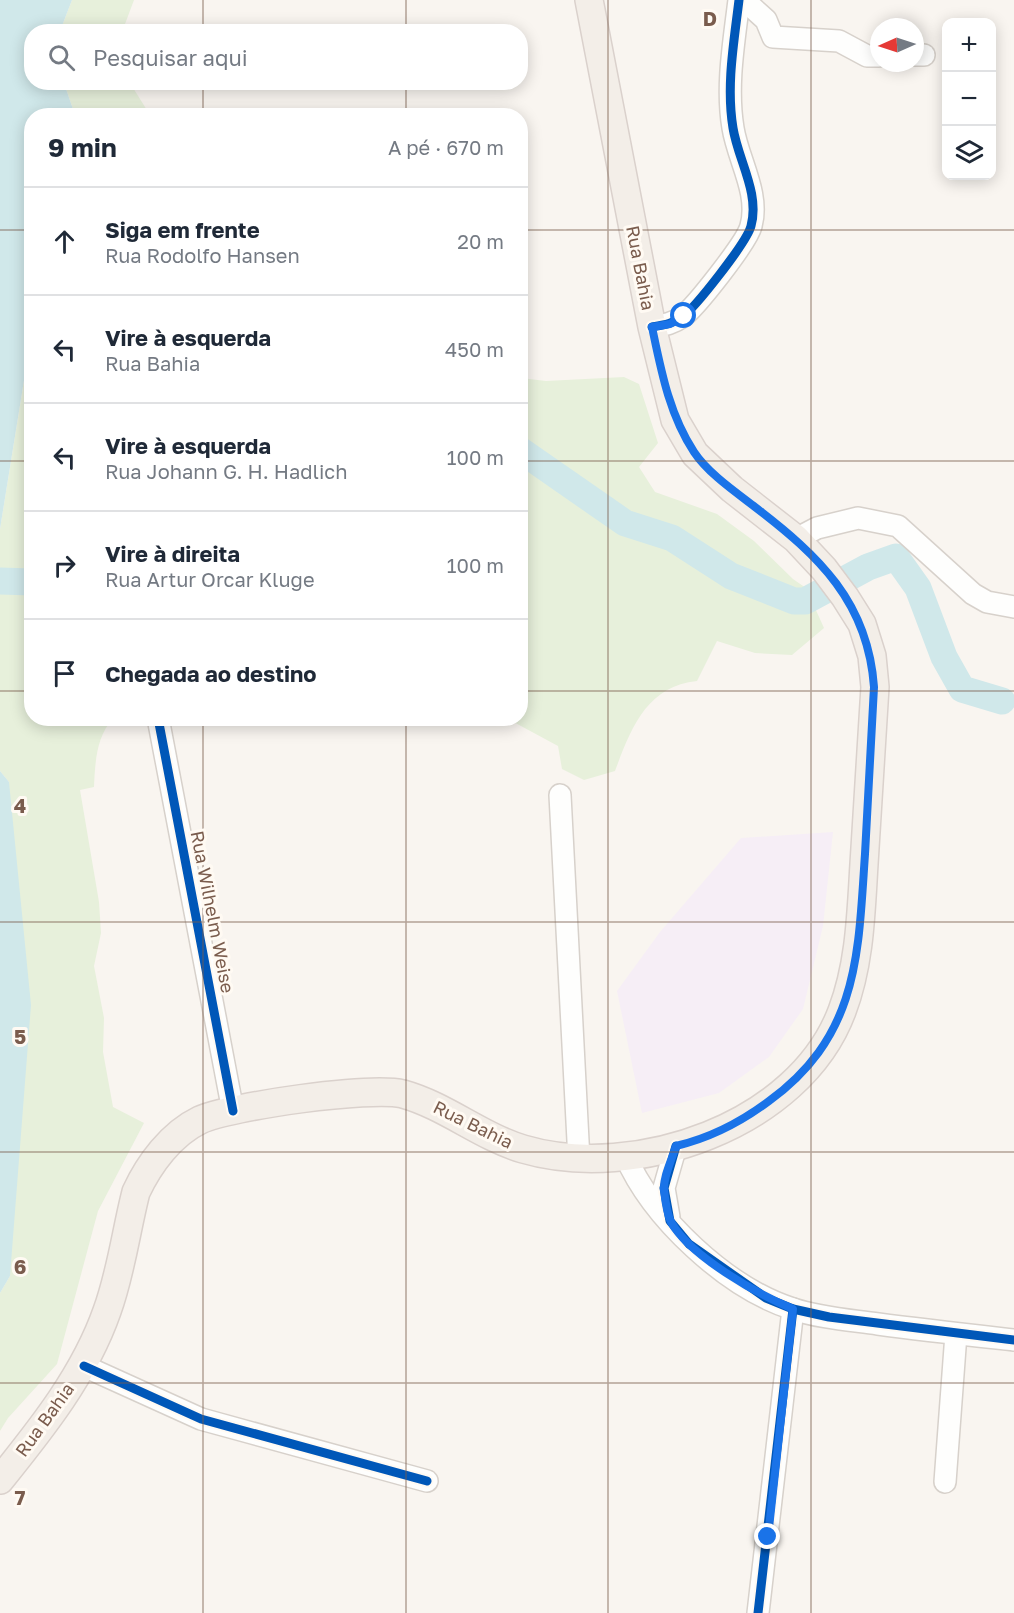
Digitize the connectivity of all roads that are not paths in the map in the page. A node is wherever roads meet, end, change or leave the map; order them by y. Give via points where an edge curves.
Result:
1 (589, 0) edge
2 (741, 0) edge
3 (735, 34) junction
4 (770, 35) junction
5 (870, 56) edge
6 (652, 327) junction
7 (796, 538) junction
8 (1014, 607) edge
9 (160, 726) edge
10 (560, 795) dead end
11 (233, 1111) junction
12 (676, 1146) junction
13 (625, 1155) junction
14 (579, 1160) junction
15 (655, 1189) junction
16 (793, 1309) junction
17 (956, 1334) junction
18 (1014, 1340) edge
19 (84, 1366) junction
20 (0, 1480) edge
21 (427, 1481) dead end
22 (945, 1482) dead end
23 (758, 1613) edge

1 - 6 main road, Rua Bahia
2 - 3 street
2 - 4 street via 766,20
3 - 4 street
3 - 6 street via 730,102 733,130 753,197 752,227 684,316 670,324
4 - 5 street via 781,39 839,41
6 - 7 main road, Rua Bahia via 675,420 695,454 732,489
7 - 8 street via 858,518 898,526 973,594 987,602
7 - 12 main road, Rua Bahia via 845,597 862,624 872,656 874,687 861,916 850,986 830,1037 794,1083 720,1132
9 - 11 street, Rua Wilhelm Weise
10 - 14 street
11 - 14 main road, Rua Bahia via 367,1091 402,1094 435,1106 493,1138
11 - 19 main road, Rua Bahia via 199,1120 166,1146 144,1175 136,1192 108,1310
12 - 13 main road, Rua Bahia
12 - 15 street
13 - 14 main road, Rua Bahia
13 - 15 street
15 - 16 street via 670,1221 689,1244 737,1280
16 - 17 street
16 - 23 street
17 - 18 street
17 - 22 street
19 - 20 main road, Rua Bahia
19 - 21 street via 201,1419

